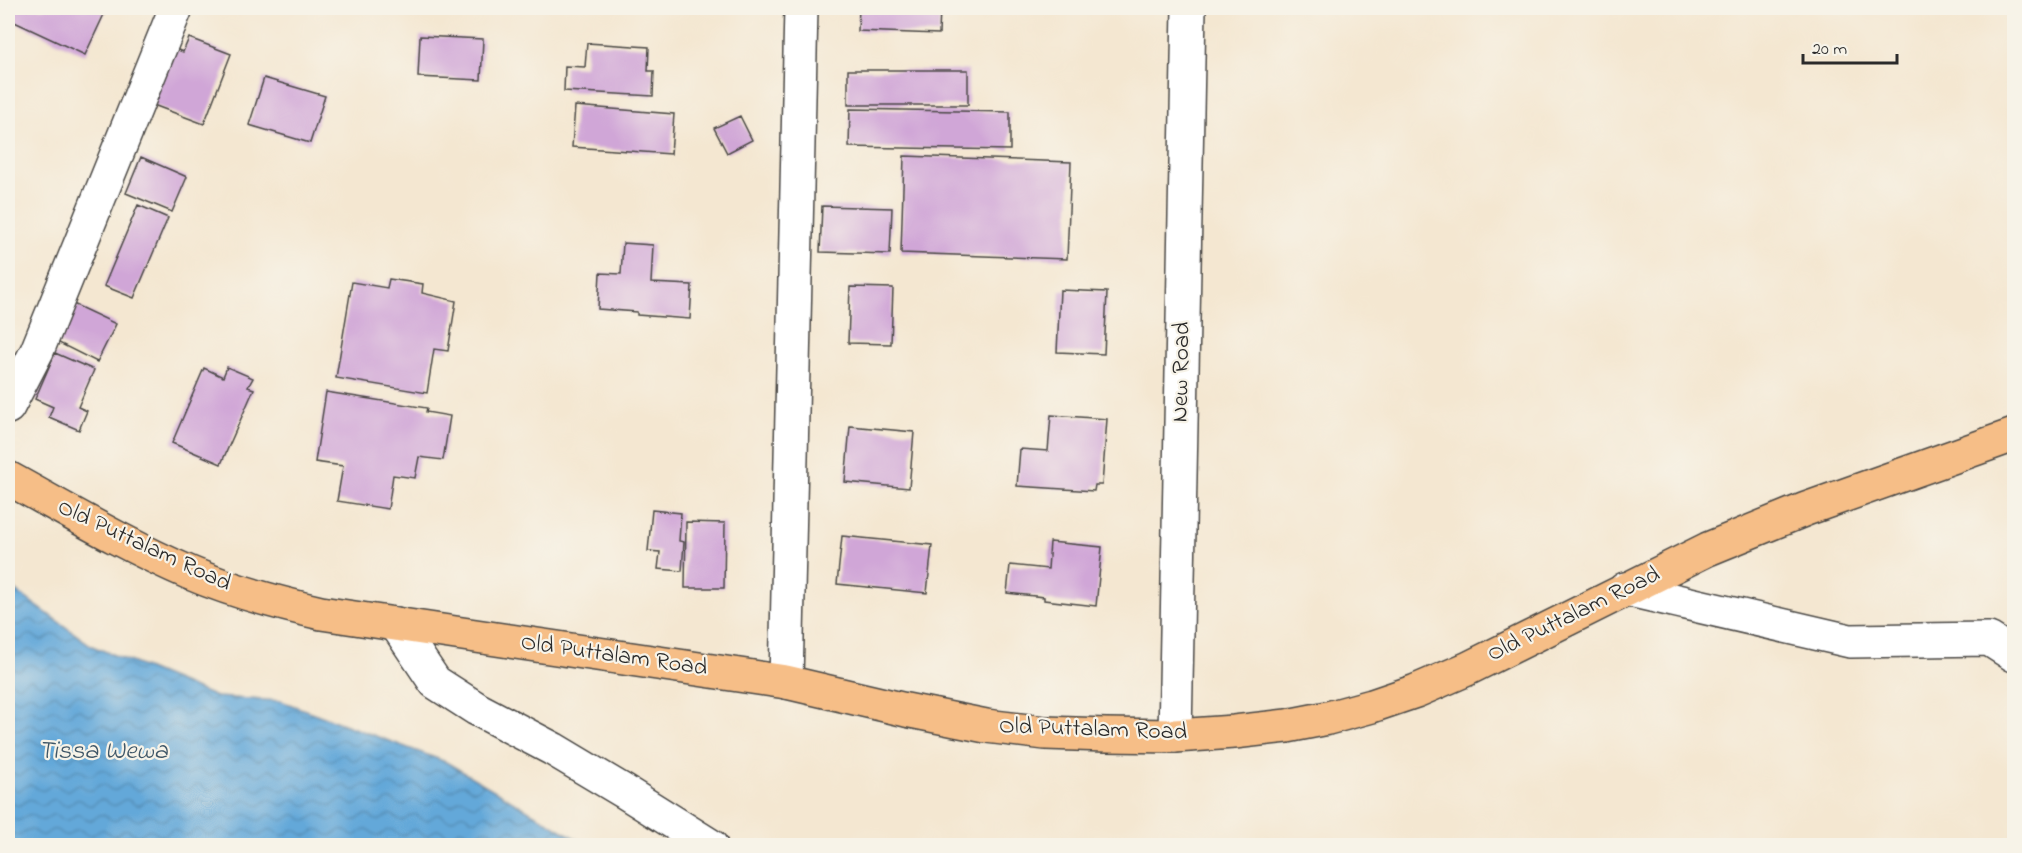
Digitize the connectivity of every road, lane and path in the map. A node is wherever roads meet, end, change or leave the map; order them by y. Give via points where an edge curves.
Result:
1 (176, 8) edge
2 (801, 8) edge
3 (1189, 8) edge
4 (8, 407) edge
5 (2014, 435) edge
6 (8, 478) edge
7 (1625, 589) junction
8 (396, 624) junction
9 (2014, 655) edge
10 (786, 682) junction
11 (1175, 736) junction
12 (711, 846) edge

1 - 4 street via 37,351
2 - 10 street
3 - 11 street, New Road
5 - 7 main road, Old Puttalam Road via 1806,509 1708,549
6 - 8 main road, Old Puttalam Road via 191,573 269,601 321,614
7 - 9 street via 1850,641 1989,639
7 - 11 main road, Old Puttalam Road via 1467,669 1372,706 1287,726
8 - 10 main road, Old Puttalam Road
8 - 12 street via 435,682 626,792
10 - 11 main road, Old Puttalam Road via 986,726 1045,733

